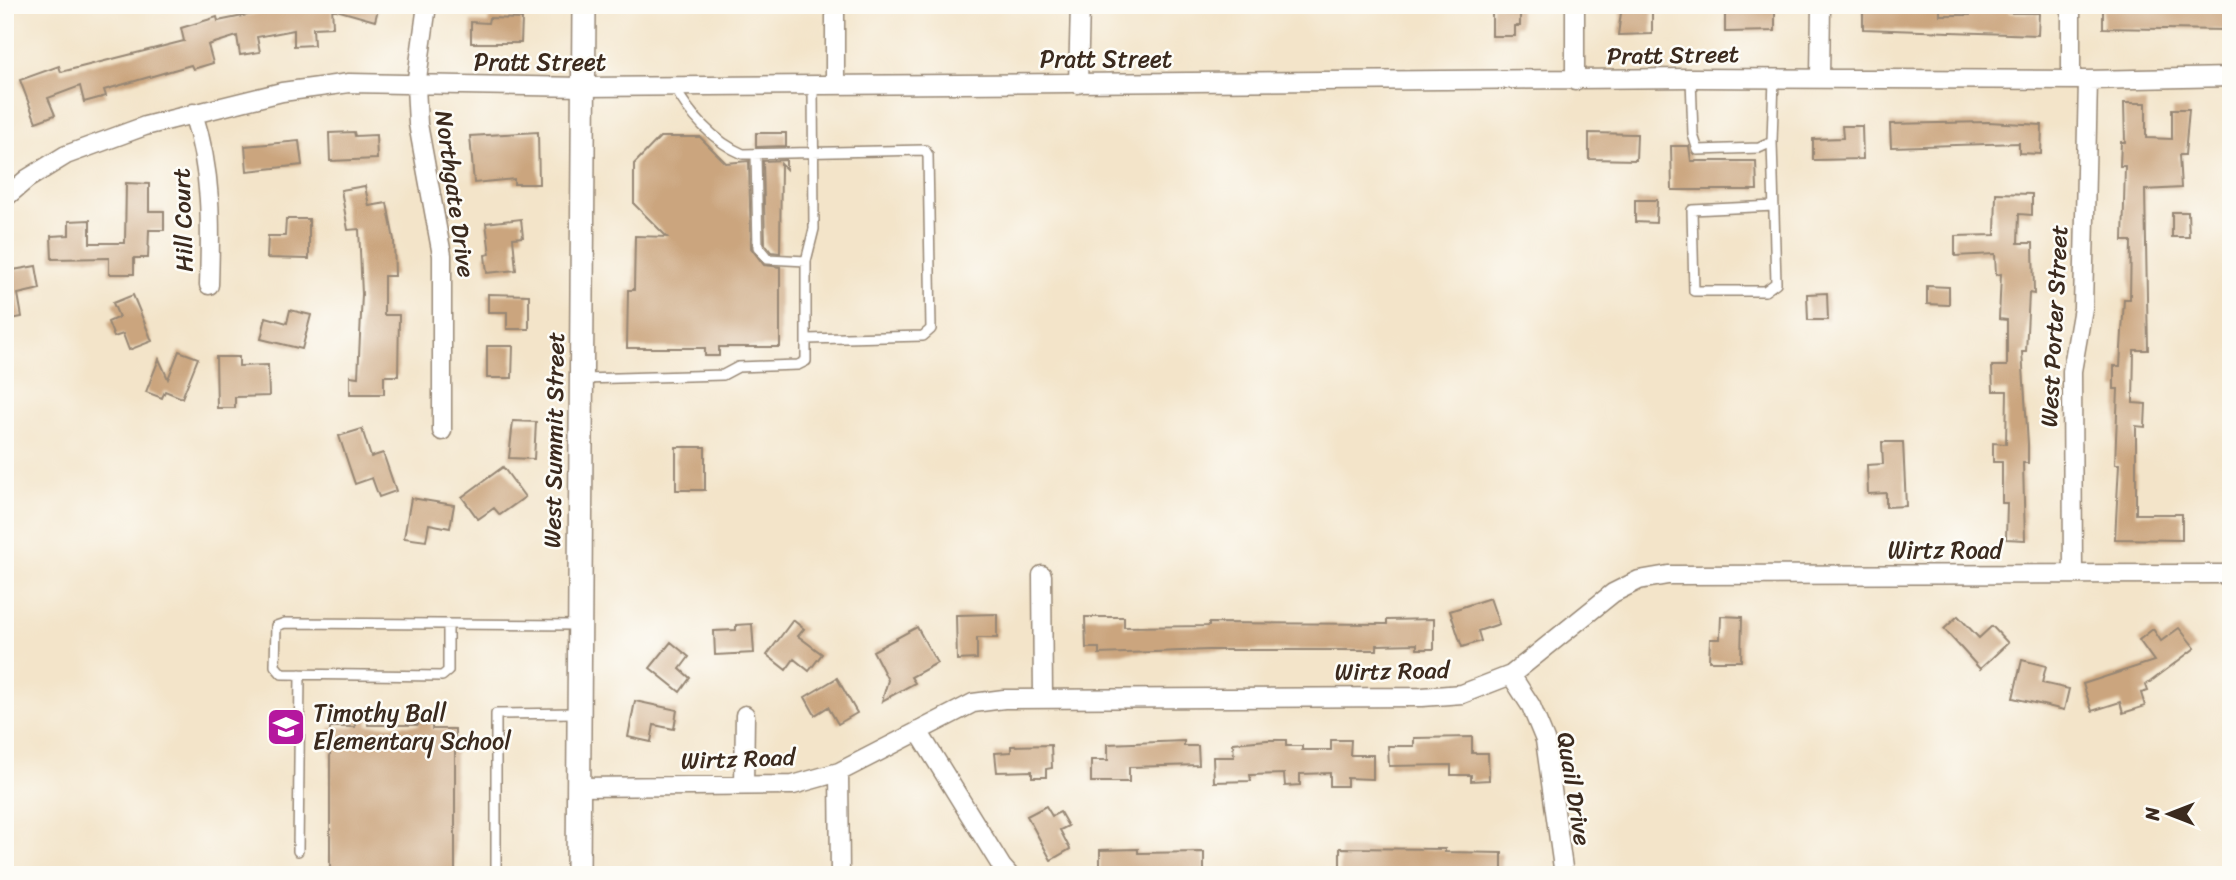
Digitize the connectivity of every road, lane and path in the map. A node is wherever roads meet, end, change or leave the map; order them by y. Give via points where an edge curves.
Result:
1 (427, 5) edge
2 (584, 5) edge
3 (835, 5) edge
4 (1080, 5) edge
5 (1575, 5) edge
6 (1821, 5) edge
7 (2071, 5) edge
8 (2231, 77) edge
9 (1691, 78) junction
10 (1774, 78) junction
11 (1820, 78) junction
12 (2079, 80) junction
13 (1575, 81) junction
14 (1078, 84) junction
15 (674, 85) junction
16 (814, 85) junction
17 (835, 85) junction
18 (416, 86) junction
19 (583, 87) junction
20 (193, 113) junction
21 (1772, 142) junction
22 (815, 153) junction
23 (756, 155) junction
24 (6, 197) edge
25 (1774, 206) junction
26 (806, 261) junction
27 (209, 285) dead end
28 (807, 339) junction
29 (581, 379) junction
30 (442, 431) dead end
31 (2073, 574) junction
32 (2231, 574) edge
33 (1042, 575) dead end
34 (448, 624) junction
35 (579, 625) junction
36 (300, 674) junction
37 (1511, 676) junction
38 (1043, 698) junction
39 (579, 713) junction
40 (745, 715) dead end
41 (918, 731) junction
42 (839, 772) junction
43 (744, 785) junction
44 (579, 787) junction
45 (298, 850) dead end
46 (496, 875) edge
47 (578, 875) edge
48 (840, 875) edge
49 (1009, 875) edge
50 (1564, 875) edge

1 - 18 street, Northgate Drive
2 - 19 street, West Summit Street
3 - 17 street
4 - 14 street
5 - 13 street
6 - 11 street
7 - 12 street, West Porter Street
8 - 12 street, Pratt Street
9 - 10 street, Pratt Street
9 - 13 street, Pratt Street
9 - 21 lane via 1693,135 1698,150 1759,148
10 - 11 street, Pratt Street
10 - 21 lane
11 - 12 street, Pratt Street
12 - 31 street, West Porter Street via 2083,308 2072,371
13 - 14 street, Pratt Street
14 - 17 street, Pratt Street
15 - 16 street, Pratt Street
15 - 19 street, Pratt Street
15 - 23 lane via 686,108 728,148
16 - 17 street, Pratt Street
16 - 22 lane
18 - 19 street, Pratt Street
18 - 20 street, Pratt Street via 349,83 282,92
18 - 30 street, Northgate Drive via 418,124 442,255
19 - 29 street, West Summit Street
20 - 24 street, Pratt Street via 145,125 66,155
20 - 27 street, Hill Court via 206,154 210,194
21 - 25 lane
22 - 23 lane
22 - 26 lane via 814,229
22 - 28 lane via 925,150 931,329 923,336
23 - 26 lane via 758,247 768,259
25 - 25 lane via 1776,283 1765,291 1694,291 1692,210
26 - 28 lane
28 - 29 lane via 806,361 798,365 738,367 723,375
29 - 35 street, West Summit Street
31 - 32 street, Wirtz Road
31 - 37 street, Wirtz Road via 1668,575 1639,580 1613,593
33 - 38 street
34 - 35 lane
34 - 36 lane via 448,671 442,676
34 - 36 lane via 276,626 275,666 282,674
35 - 39 street, West Summit Street
36 - 45 lane
37 - 38 street, Wirtz Road via 1462,694 1422,697
37 - 50 street, Quail Drive via 1531,706 1545,740
38 - 41 street, Wirtz Road via 973,703
39 - 44 street, West Summit Street
39 - 46 lane via 496,714
40 - 43 street
41 - 42 street, Wirtz Road
41 - 49 street
42 - 43 street, Wirtz Road via 793,785
42 - 48 street
43 - 44 street, Wirtz Road
44 - 47 street, West Summit Street

